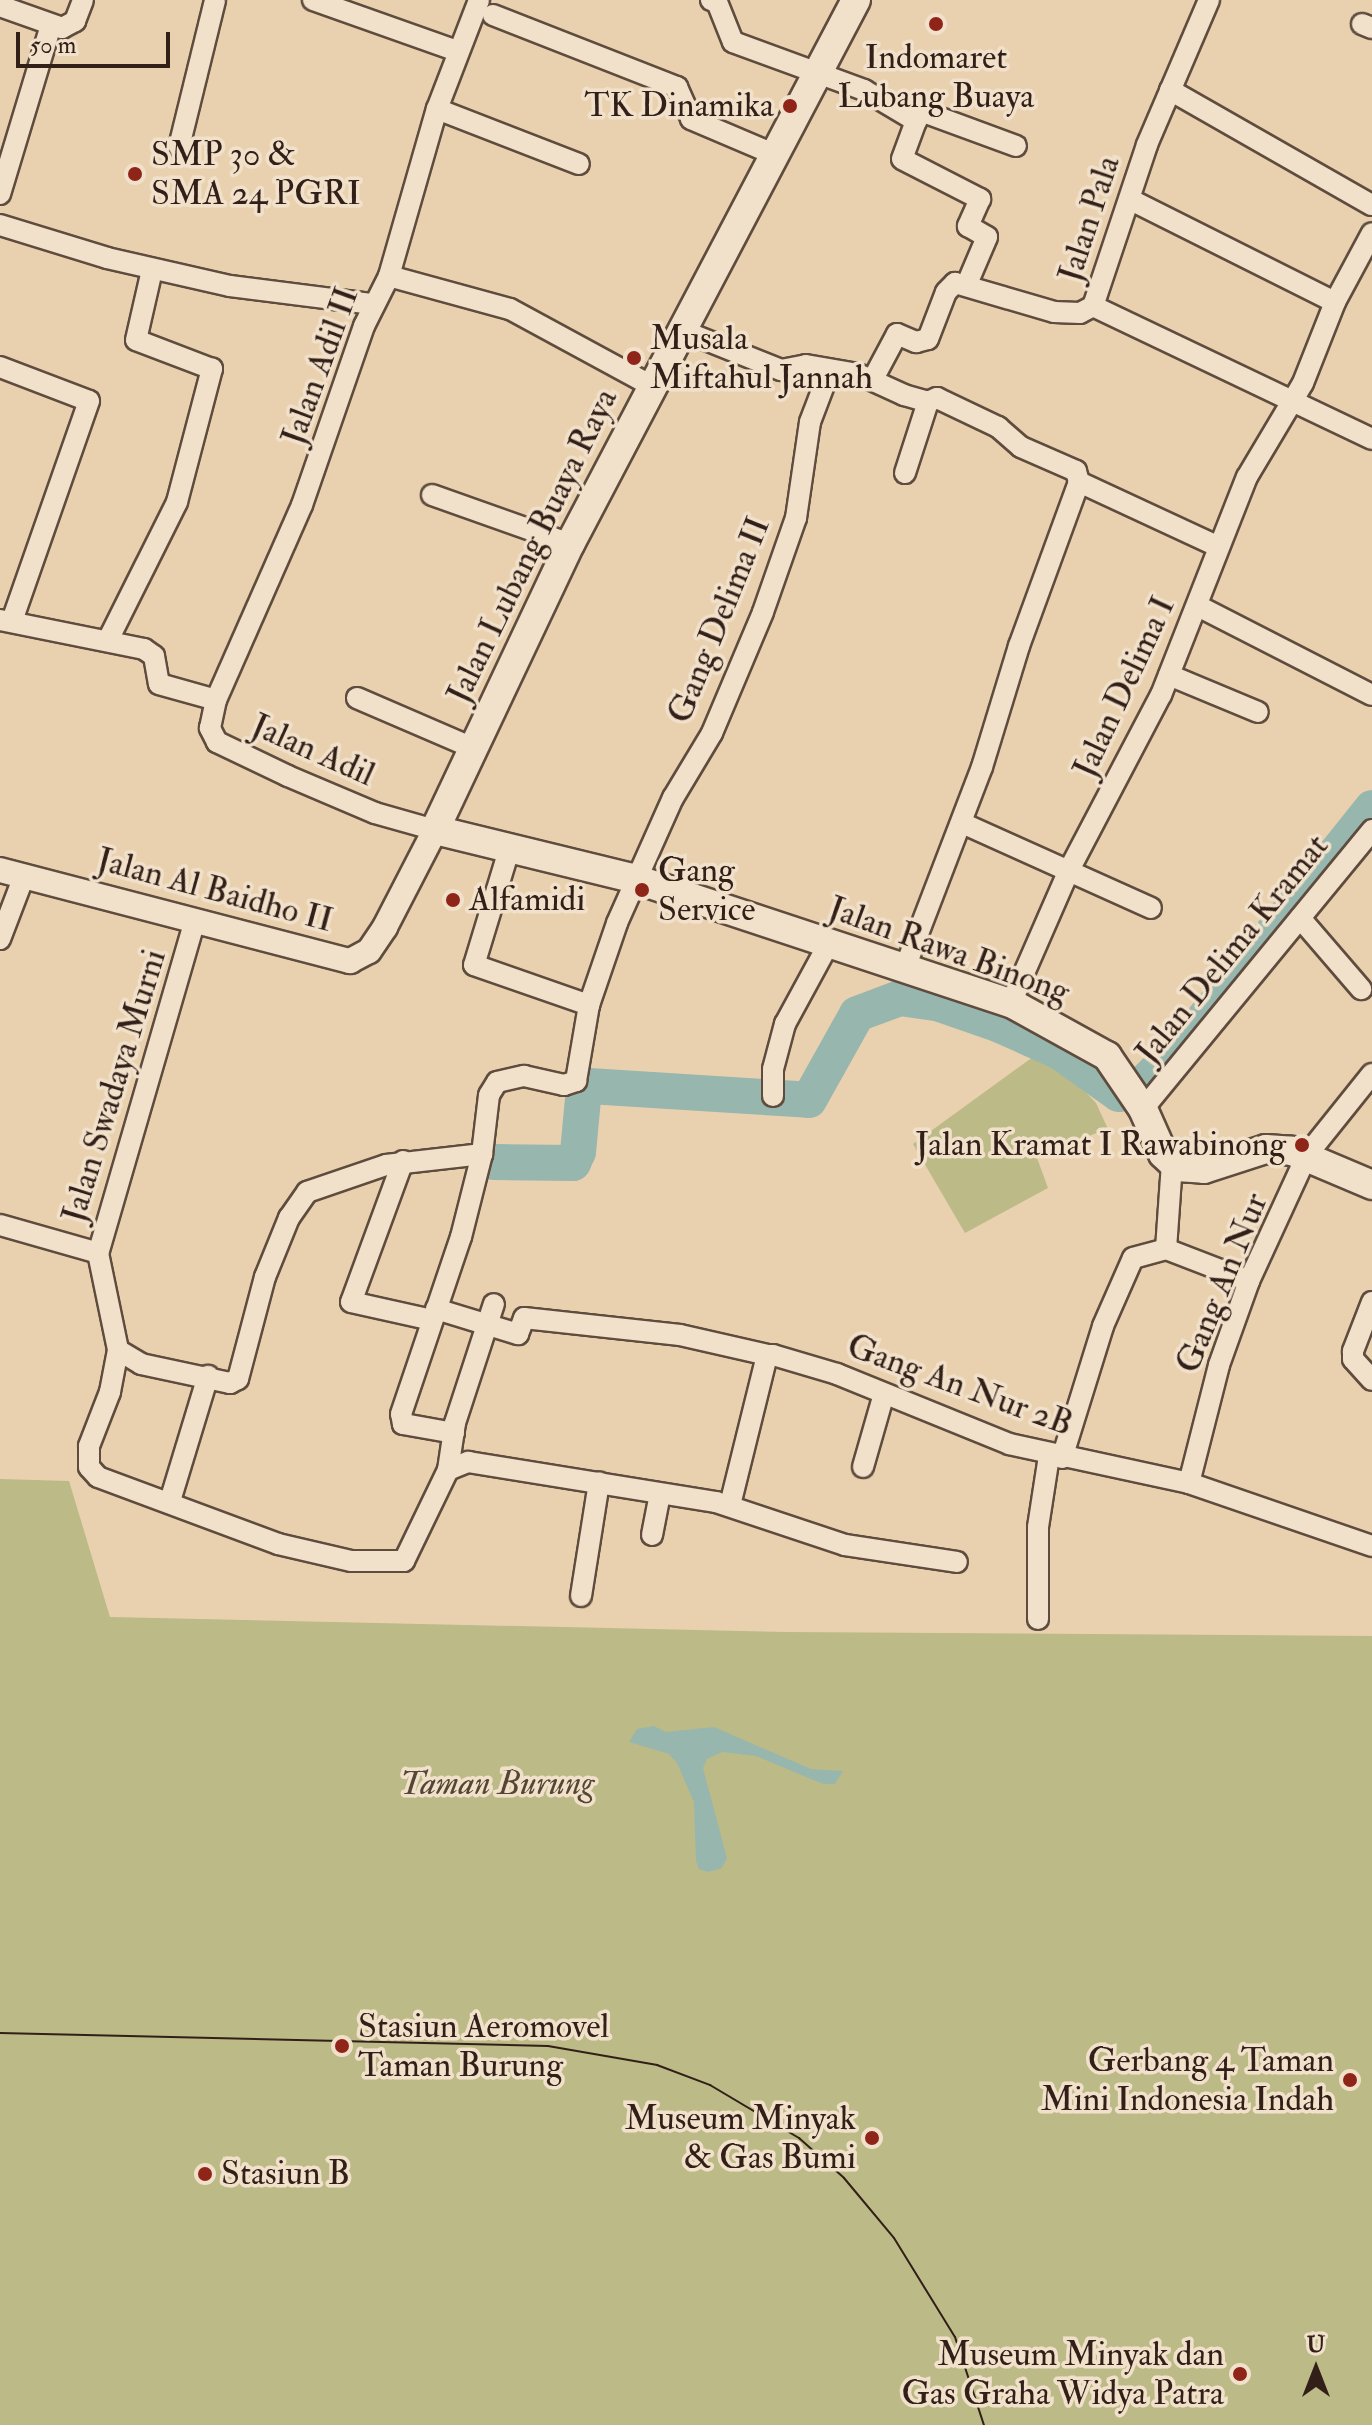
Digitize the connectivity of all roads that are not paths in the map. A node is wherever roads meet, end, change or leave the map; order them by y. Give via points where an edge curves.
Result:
1 (83, 0) edge
2 (215, 0) edge
3 (313, 0) edge
4 (856, 0) edge
5 (1209, 0) edge
6 (715, 1) edge
7 (0, 6) edge
8 (486, 7) edge
9 (51, 25) junction
10 (457, 51) junction
11 (819, 74) junction
12 (1170, 90) junction
13 (437, 109) junction
14 (916, 121) junction
15 (1016, 146) dead end
16 (179, 147) dead end
17 (776, 155) junction
18 (579, 164) dead end
19 (0, 194) edge
20 (1131, 200) junction
21 (1372, 205) edge
22 (0, 225) edge
23 (1372, 233) edge
24 (152, 270) junction
25 (389, 276) junction
26 (967, 284) junction
27 (1335, 302) junction
28 (373, 304) junction
29 (1093, 306) junction
30 (681, 330) junction
31 (829, 372) junction
32 (2, 375) edge
33 (873, 379) junction
34 (652, 386) junction
35 (1293, 399) junction
36 (928, 402) junction
37 (1372, 439) edge
38 (905, 473) dead end
39 (1079, 482) junction
40 (432, 495) dead end
41 (570, 544) junction
42 (1219, 547) junction
43 (1198, 606) junction
44 (6, 620) edge
45 (109, 638) junction
46 (1169, 675) junction
47 (1372, 695) edge
48 (357, 698) dead end
49 (216, 700) junction
50 (1258, 712) dead end
51 (473, 748) junction
52 (962, 823) junction
53 (435, 830) junction
54 (1372, 830) edge
55 (509, 850) junction
56 (1069, 870) junction
57 (12, 873) edge
58 (637, 880) junction
59 (1151, 908) dead end
60 (1300, 918) junction
61 (195, 920) junction
62 (0, 939) edge
63 (829, 943) junction
64 (906, 965) junction
65 (1361, 989) dead end
66 (1011, 1003) junction
67 (589, 1005) junction
68 (1372, 1074) edge
69 (773, 1096) dead end
70 (1135, 1097) junction
71 (1307, 1155) junction
72 (403, 1161) junction
73 (481, 1162) junction
74 (1172, 1164) junction
75 (1372, 1185) edge
76 (0, 1225) edge
77 (1166, 1249) junction
78 (98, 1253) junction
79 (1249, 1281) junction
80 (1372, 1302) edge
81 (494, 1304) dead end
82 (434, 1314) junction
83 (486, 1326) junction
84 (118, 1350) junction
85 (767, 1355) junction
86 (208, 1376) junction
87 (1372, 1380) edge
88 (884, 1394) junction
89 (454, 1433) junction
90 (1056, 1457) junction
91 (863, 1467) dead end
92 (448, 1470) junction
93 (599, 1482) junction
94 (1189, 1483) junction
95 (660, 1494) junction
96 (170, 1501) junction
97 (730, 1505) junction
98 (652, 1535) dead end
99 (1372, 1546) edge
100 (957, 1562) dead end
101 (581, 1596) dead end
102 (1038, 1619) dead end

1 - 9 street via 70,26
2 - 16 street
3 - 10 street
4 - 11 main road, Jalan Lubang Buaya Raya
5 - 12 street, Jalan Pala
6 - 11 street via 733,42
7 - 9 street
8 - 10 street
8 - 17 street via 677,87 691,119
9 - 19 street
10 - 13 street
11 - 14 street via 864,90
11 - 17 main road, Jalan Lubang Buaya Raya
12 - 20 street, Jalan Pala
12 - 21 street
13 - 18 street
13 - 25 street
14 - 15 street via 921,111
14 - 26 street via 902,159 980,199 968,226 987,237
17 - 30 main road, Jalan Lubang Buaya Raya
20 - 27 street
20 - 29 street, Jalan Pala
22 - 24 street
23 - 27 street, Jalan Delima I
24 - 28 street
24 - 45 street via 136,340 212,369 177,502
25 - 28 street, Jalan Adil II
25 - 34 street, Jalan Adil II via 510,309
26 - 29 street via 1054,312 1080,313
26 - 33 street via 949,287 926,341 894,336
27 - 35 street, Jalan Delima I
28 - 49 street, Jalan Adil II via 306,495
29 - 35 street, Jalan Pala
30 - 31 street via 781,370 806,365
30 - 34 main road, Jalan Lubang Buaya Raya
31 - 33 street
31 - 58 street, Gang Delima II via 810,422 796,518 763,612 712,733 673,798
32 - 44 street via 87,399
33 - 36 street
34 - 41 main road, Jalan Lubang Buaya Raya
35 - 37 street, Jalan Pala
35 - 42 street, Jalan Delima I via 1247,477
36 - 38 street
36 - 39 street via 937,398 978,416 1021,447 1076,471
39 - 42 street
39 - 52 street
40 - 41 street
41 - 51 main road, Jalan Lubang Buaya Raya
42 - 43 street, Jalan Delima I
43 - 46 street, Jalan Delima I
43 - 47 street
44 - 45 street, Jalan Adil
45 - 49 street, Jalan Adil via 152,652 159,684
46 - 50 street
46 - 56 street, Jalan Delima I
48 - 51 street
49 - 53 street, Jalan Adil via 210,728 217,742 375,813
51 - 53 main road, Jalan Lubang Buaya Raya
52 - 56 street
52 - 64 street
53 - 55 main road, Jalan Rawa Binong
53 - 61 street, Jalan Al Baidho II via 409,889 359,958 342,960
54 - 60 street, Jalan Delima Kramat
55 - 58 main road, Jalan Rawa Binong
55 - 67 street via 474,965
56 - 59 street via 1122,899
56 - 66 street, Jalan Delima I
57 - 61 street, Jalan Al Baidho II
57 - 62 street
58 - 63 main road, Jalan Rawa Binong
58 - 67 street
60 - 65 street
60 - 70 street, Jalan Delima Kramat
61 - 78 street, Jalan Swadaya Murni
63 - 64 main road, Jalan Rawa Binong
63 - 69 street via 785,1024 773,1069
64 - 66 main road, Jalan Rawa Binong
66 - 70 main road, Jalan Rawa Binong via 1098,1049
67 - 73 street via 576,1081 564,1085 524,1076 497,1082 489,1095
68 - 71 street, Gang An Nur
70 - 74 main road, Jalan Rawa Binong
71 - 74 main road via 1266,1149 1204,1169
71 - 75 main road
71 - 79 street, Gang An Nur
72 - 73 street
72 - 82 street via 351,1302
72 - 86 street via 307,1192 289,1218 265,1277 243,1372 230,1383
73 - 82 street
74 - 77 street
76 - 78 street
77 - 79 street
77 - 90 street via 1133,1258 1124,1275
78 - 84 street, Jalan Swadaya Murni
79 - 94 street, Gang An Nur via 1219,1365
80 - 87 street via 1353,1359
81 - 83 street
82 - 83 street
82 - 89 street via 401,1414 403,1424
83 - 85 street, Gang An Nur 2B via 518,1334 524,1318 680,1335
83 - 89 street
84 - 86 street via 141,1364
84 - 96 street, Jalan Swadaya Murni via 110,1392 89,1446 89,1467 98,1477
85 - 88 street, Gang An Nur 2B
85 - 97 street
86 - 96 street
88 - 90 street, Gang An Nur 2B
88 - 91 street
89 - 92 street
90 - 94 street, Gang An Nur 2B
90 - 102 street via 1038,1527
92 - 93 street via 468,1462 489,1463
92 - 96 street, Jalan Swadaya Murni via 409,1555 394,1564 310,1554
93 - 95 street
93 - 101 street
94 - 99 street, Gang An Nur 2B
95 - 97 street
95 - 98 street
97 - 100 street via 845,1545

